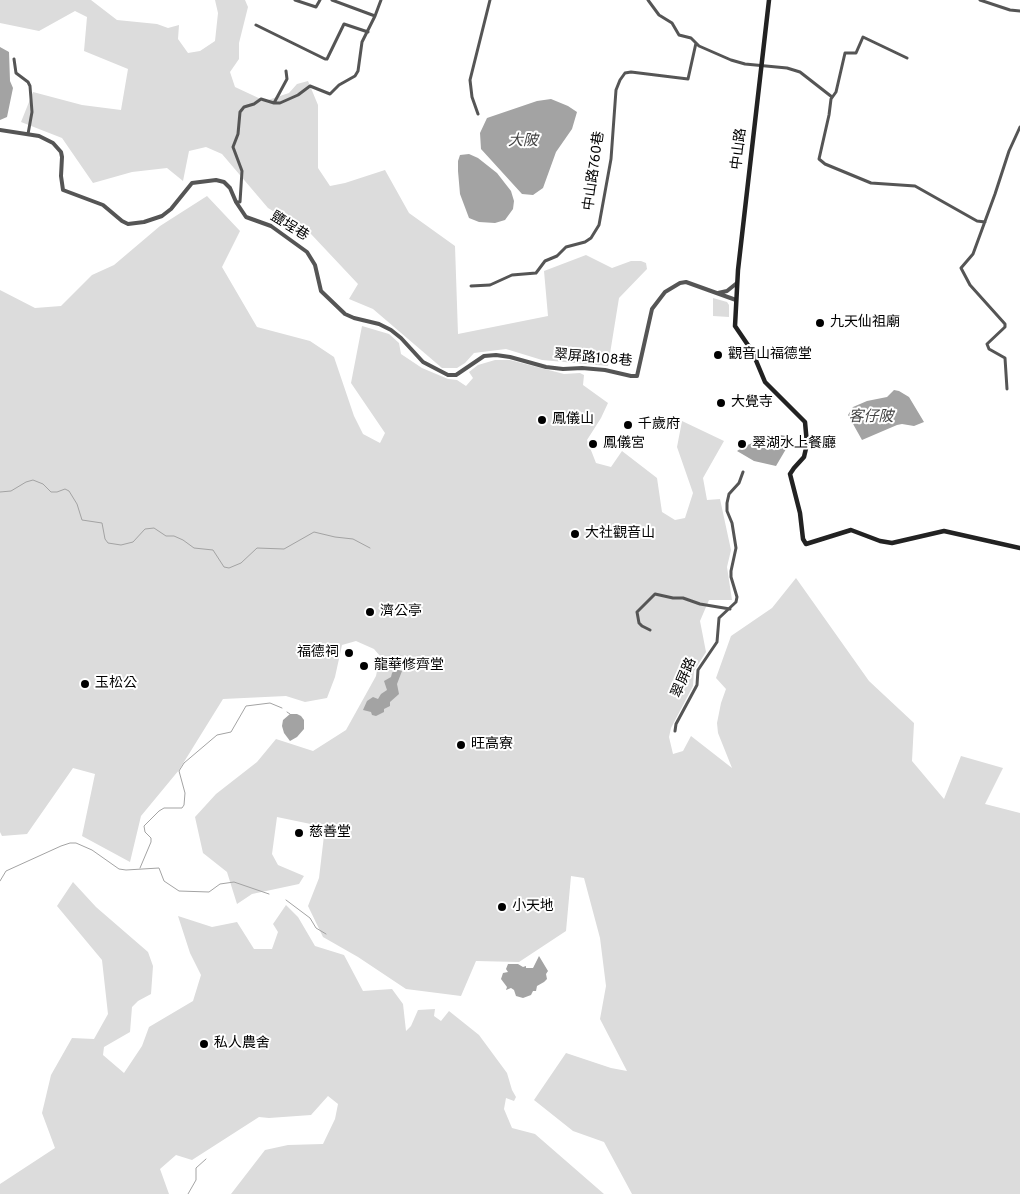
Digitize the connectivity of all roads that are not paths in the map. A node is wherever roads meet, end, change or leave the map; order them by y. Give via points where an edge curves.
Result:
1 (295, 0) edge
2 (320, 0) edge
3 (332, 0) edge
4 (381, 0) edge
5 (490, 0) edge
6 (648, 0) edge
7 (769, 0) edge
8 (980, 0) edge
9 (1020, 11) edge
10 (375, 16) junction
11 (256, 25) dead end
12 (368, 32) junction
13 (696, 44) junction
14 (907, 58) dead end
15 (14, 59) dead end
16 (761, 66) junction
17 (286, 71) dead end
18 (832, 97) junction
19 (274, 103) junction
20 (478, 114) dead end
21 (1020, 127) edge
22 (0, 130) edge
23 (28, 134) junction
24 (236, 202) junction
25 (985, 222) junction
26 (737, 283) junction
27 (471, 286) dead end
28 (716, 293) junction
29 (736, 300) junction
30 (474, 362) joint
31 (1007, 389) dead end
32 (743, 472) dead end
33 (1019, 547) edge
34 (730, 609) junction
35 (650, 630) dead end
36 (675, 731) dead end

1 - 2 street via 316,7
3 - 10 street
4 - 10 street
5 - 20 street via 470,80
6 - 13 street via 658,15 672,23 679,35 691,38
7 - 16 main road, 中山路
8 - 9 street
10 - 12 street
11 - 12 street via 325,59 344,24
12 - 19 street via 362,42 355,76 330,94 310,86 288,100
13 - 16 street via 731,60
13 - 27 street, 中山路760巷 via 688,79 631,72 625,73 620,80 616,90 610,159 599,225 591,238 566,247 545,261 536,273 512,275 490,285
14 - 18 street via 861,37 856,53 844,55 839,82
15 - 23 street via 16,73 30,86 32,112
16 - 18 street via 800,72
16 - 26 main road, 中山路
17 - 19 street via 287,79
18 - 25 street via 820,161 871,183 915,186 977,221
19 - 24 street via 261,99 240,112 233,147 242,171 240,202
21 - 25 street
22 - 23 street, 鹽埕巷
23 - 24 street, 鹽埕巷 via 49,139 58,148 62,157 63,190 103,205 124,223 144,222 162,216 195,182 224,182
24 - 30 street, 鹽埕巷 via 248,218 271,226 307,252 315,265 321,291 345,314 391,330 423,362 448,375 456,375
25 - 31 street via 971,258 961,268 970,286 1005,324 987,344 989,349 1005,358
26 - 28 street via 727,291
26 - 29 main road, 中山路
28 - 29 street, 翠屏路108巷
28 - 30 street, 翠屏路108巷 via 686,282 665,292 652,309 636,376 605,370 546,367 510,356 484,356
29 - 33 main road via 736,328 752,351 765,382 805,422 807,444 804,457 790,474 806,544 851,530 885,542 944,532
32 - 34 street, 翠屏路 via 727,503 736,548 731,577 737,597
34 - 35 street via 655,594 637,612 642,626
34 - 36 street, 翠屏路 via 719,618 717,642 698,670 697,685

